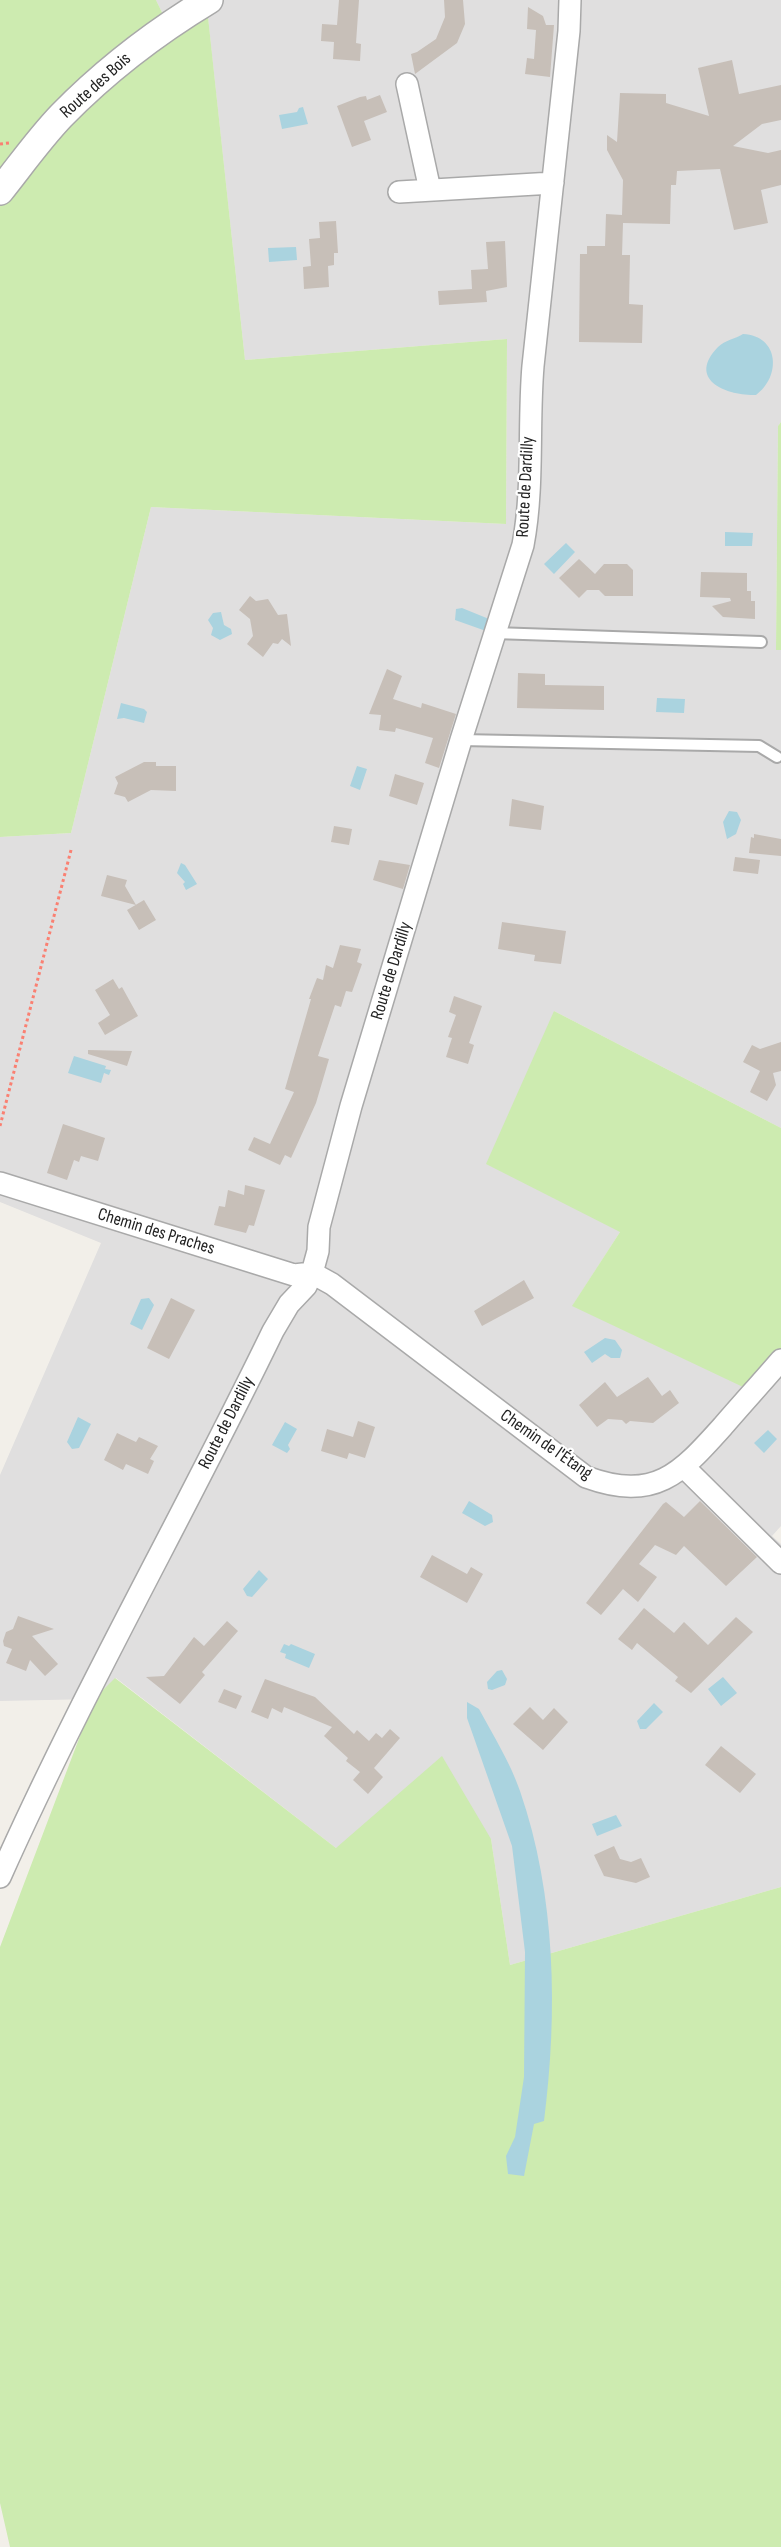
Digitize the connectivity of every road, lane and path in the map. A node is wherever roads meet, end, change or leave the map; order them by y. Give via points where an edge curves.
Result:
1 (210, 0) edge
2 (570, 0) edge
3 (406, 84) dead end
4 (553, 183) junction
5 (430, 190) junction
6 (0, 191) edge
7 (399, 192) dead end
8 (494, 633) junction
9 (761, 642) dead end
10 (461, 740) junction
11 (777, 758) dead end
12 (71, 850) dead end
13 (0, 1126) edge
14 (0, 1183) edge
15 (312, 1273) junction
16 (781, 1360) edge
17 (685, 1468) junction
18 (781, 1563) edge
19 (0, 1877) edge

1 - 6 street, Route des Bois via 123,59 80,97
2 - 4 street, Route de Dardilly
3 - 5 street
4 - 5 street
4 - 8 street, Route de Dardilly via 530,398 528,521
5 - 7 street
8 - 9 lane
8 - 10 street, Route de Dardilly
10 - 11 lane via 759,746
10 - 15 street, Route de Dardilly via 351,1106 319,1227
12 - 13 path
14 - 15 street, Chemin des Praches via 294,1275
15 - 17 street, Chemin de l'Étang via 332,1284 586,1478 629,1487 651,1484
15 - 19 street, Route de Dardilly via 273,1332 66,1732
16 - 17 street
17 - 18 street

